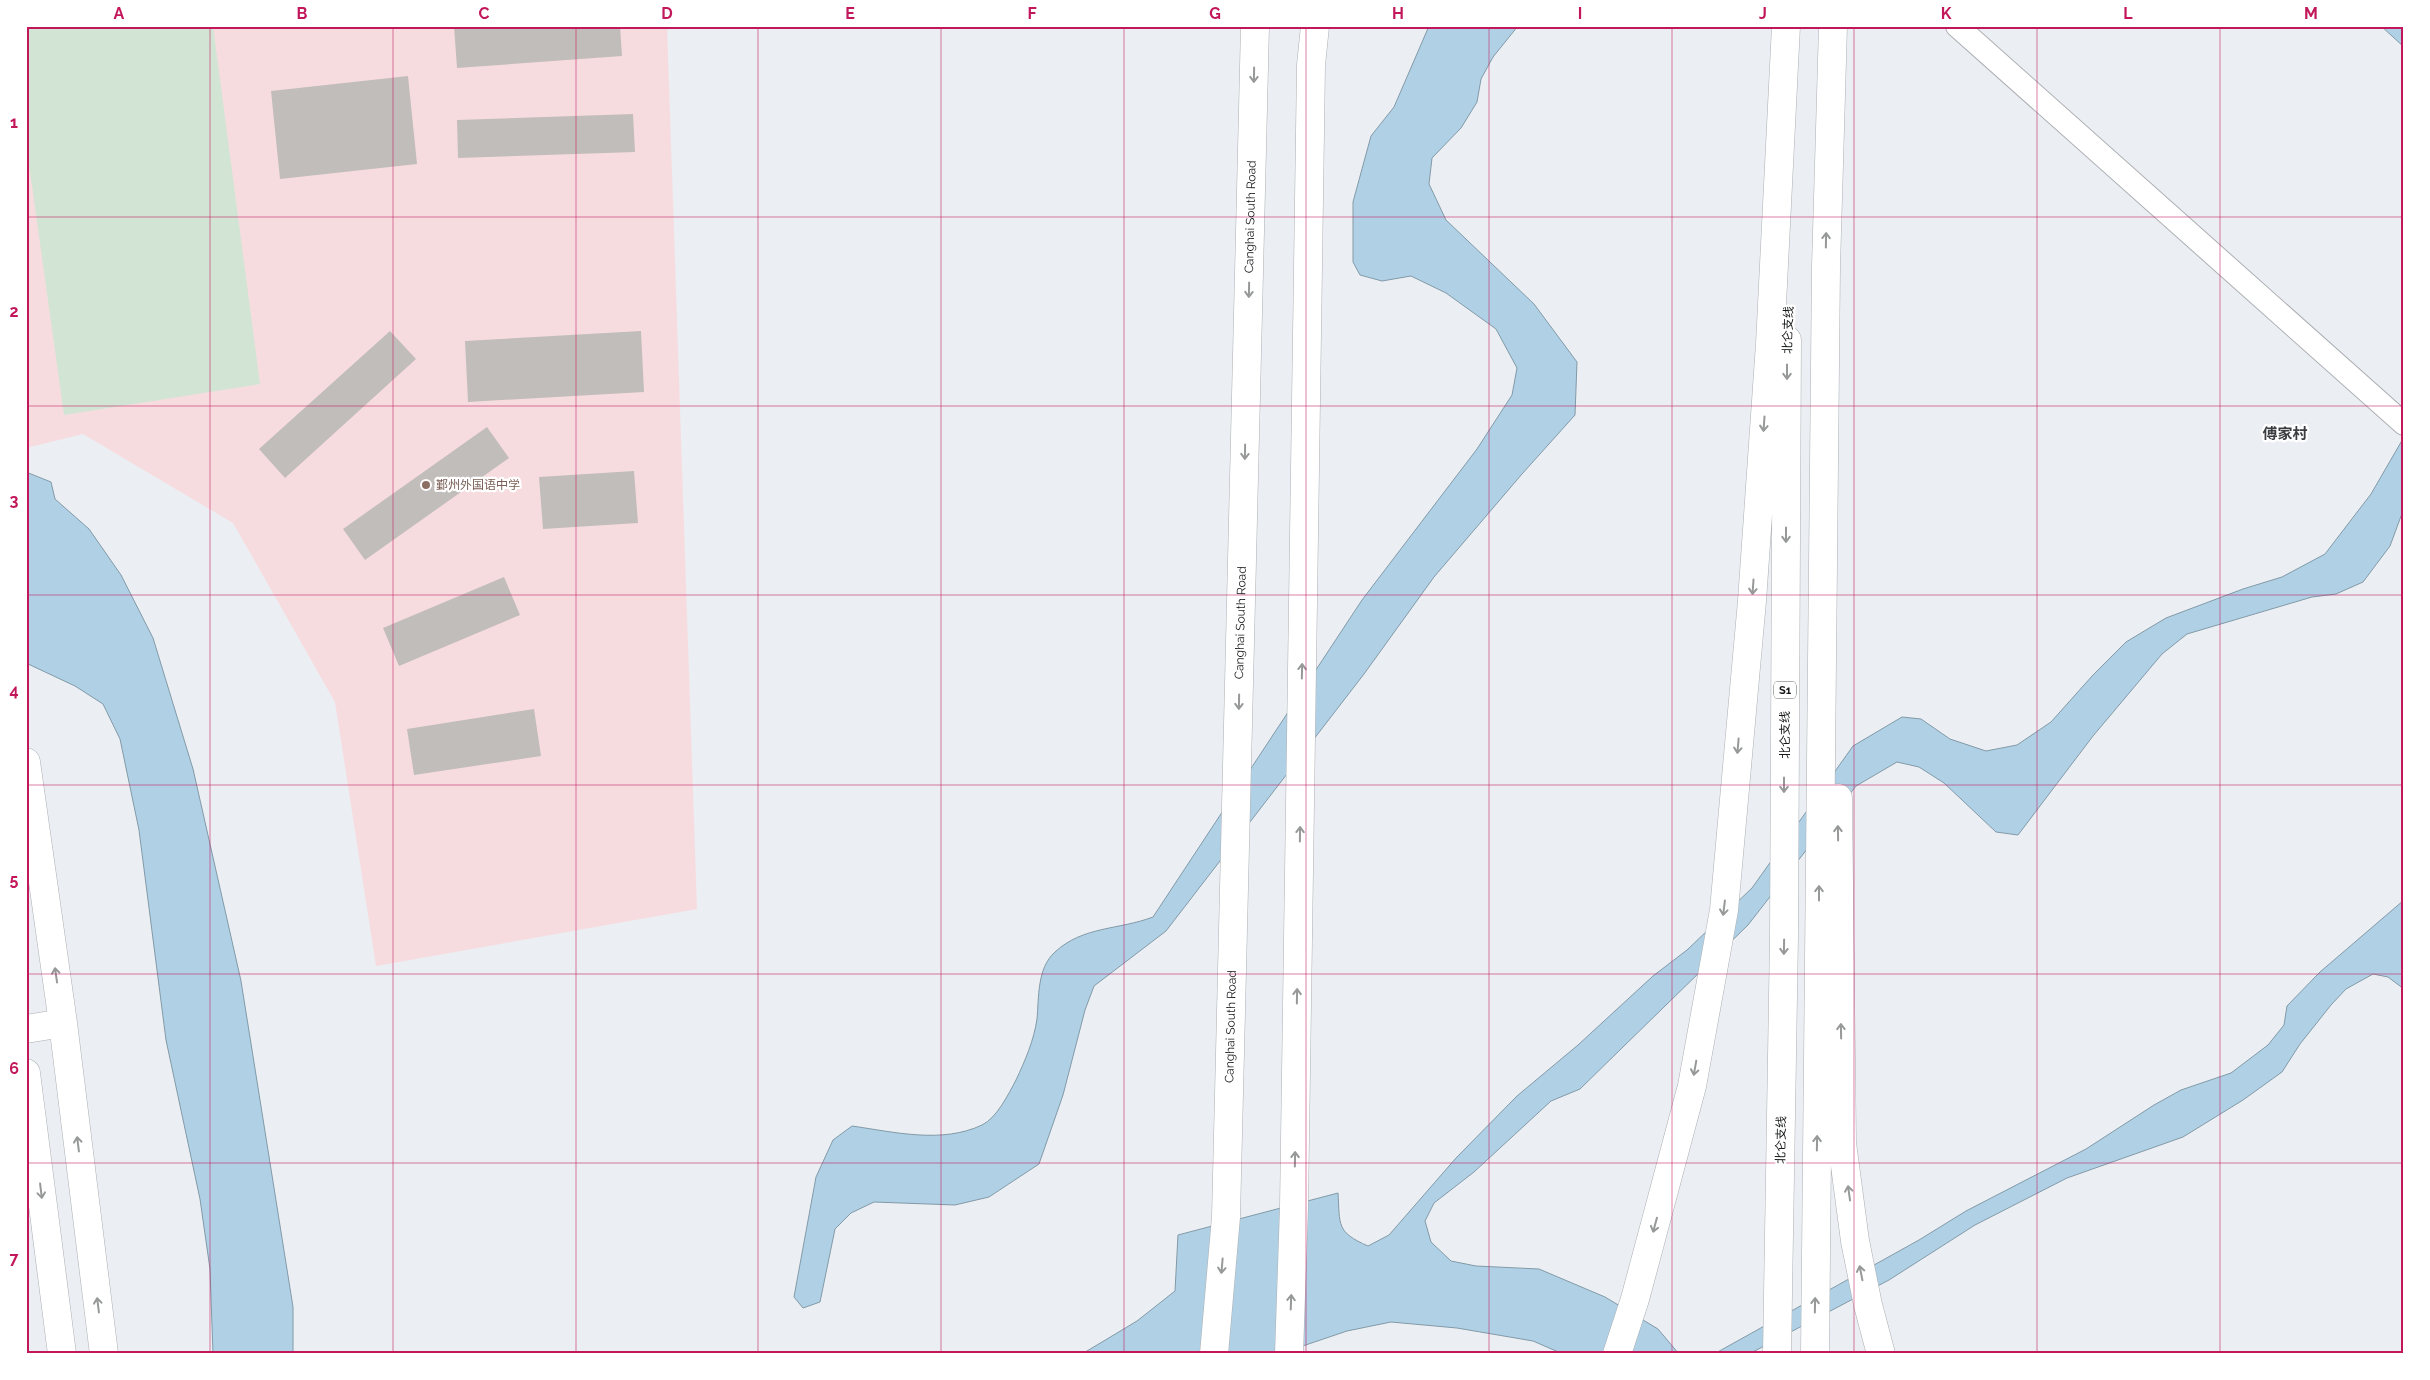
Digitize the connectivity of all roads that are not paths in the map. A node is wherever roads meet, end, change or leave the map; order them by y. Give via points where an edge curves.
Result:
1 (1255, 26) edge
2 (1315, 26) edge
3 (1786, 26) edge
4 (1797, 26) edge
5 (1833, 26) edge
6 (1958, 26) edge
7 (1826, 267) junction
8 (2404, 424) edge
9 (26, 762) edge
10 (63, 1023) junction
11 (26, 1029) edge
12 (26, 1075) edge
13 (70, 1078) junction
14 (1289, 1352) edge
15 (62, 1354) edge
16 (104, 1354) edge
17 (1214, 1354) edge
18 (1617, 1354) edge
19 (1777, 1354) edge
20 (1815, 1354) edge
21 (1880, 1354) edge

1 -> 17 main road, Canghai South Road via 1226,1217
14 -> 2 main road via 1294,1207 1311,75
3 -> 18 main road via 1770,344 1752,601 1724,910 1694,1077 1635,1300
4 -> 19 main road, 北仑支线 / S1 via 1787,354 1784,937
7 -> 5 main road
6 - 8 street
20 -> 7 main road
21 -> 7 main road via 1855,1241 1842,1143 1836,598
10 -> 9 main road
10 - 11 main road
10 - 13 main road
12 - 13 main road
12 -> 15 main road
16 -> 13 main road

